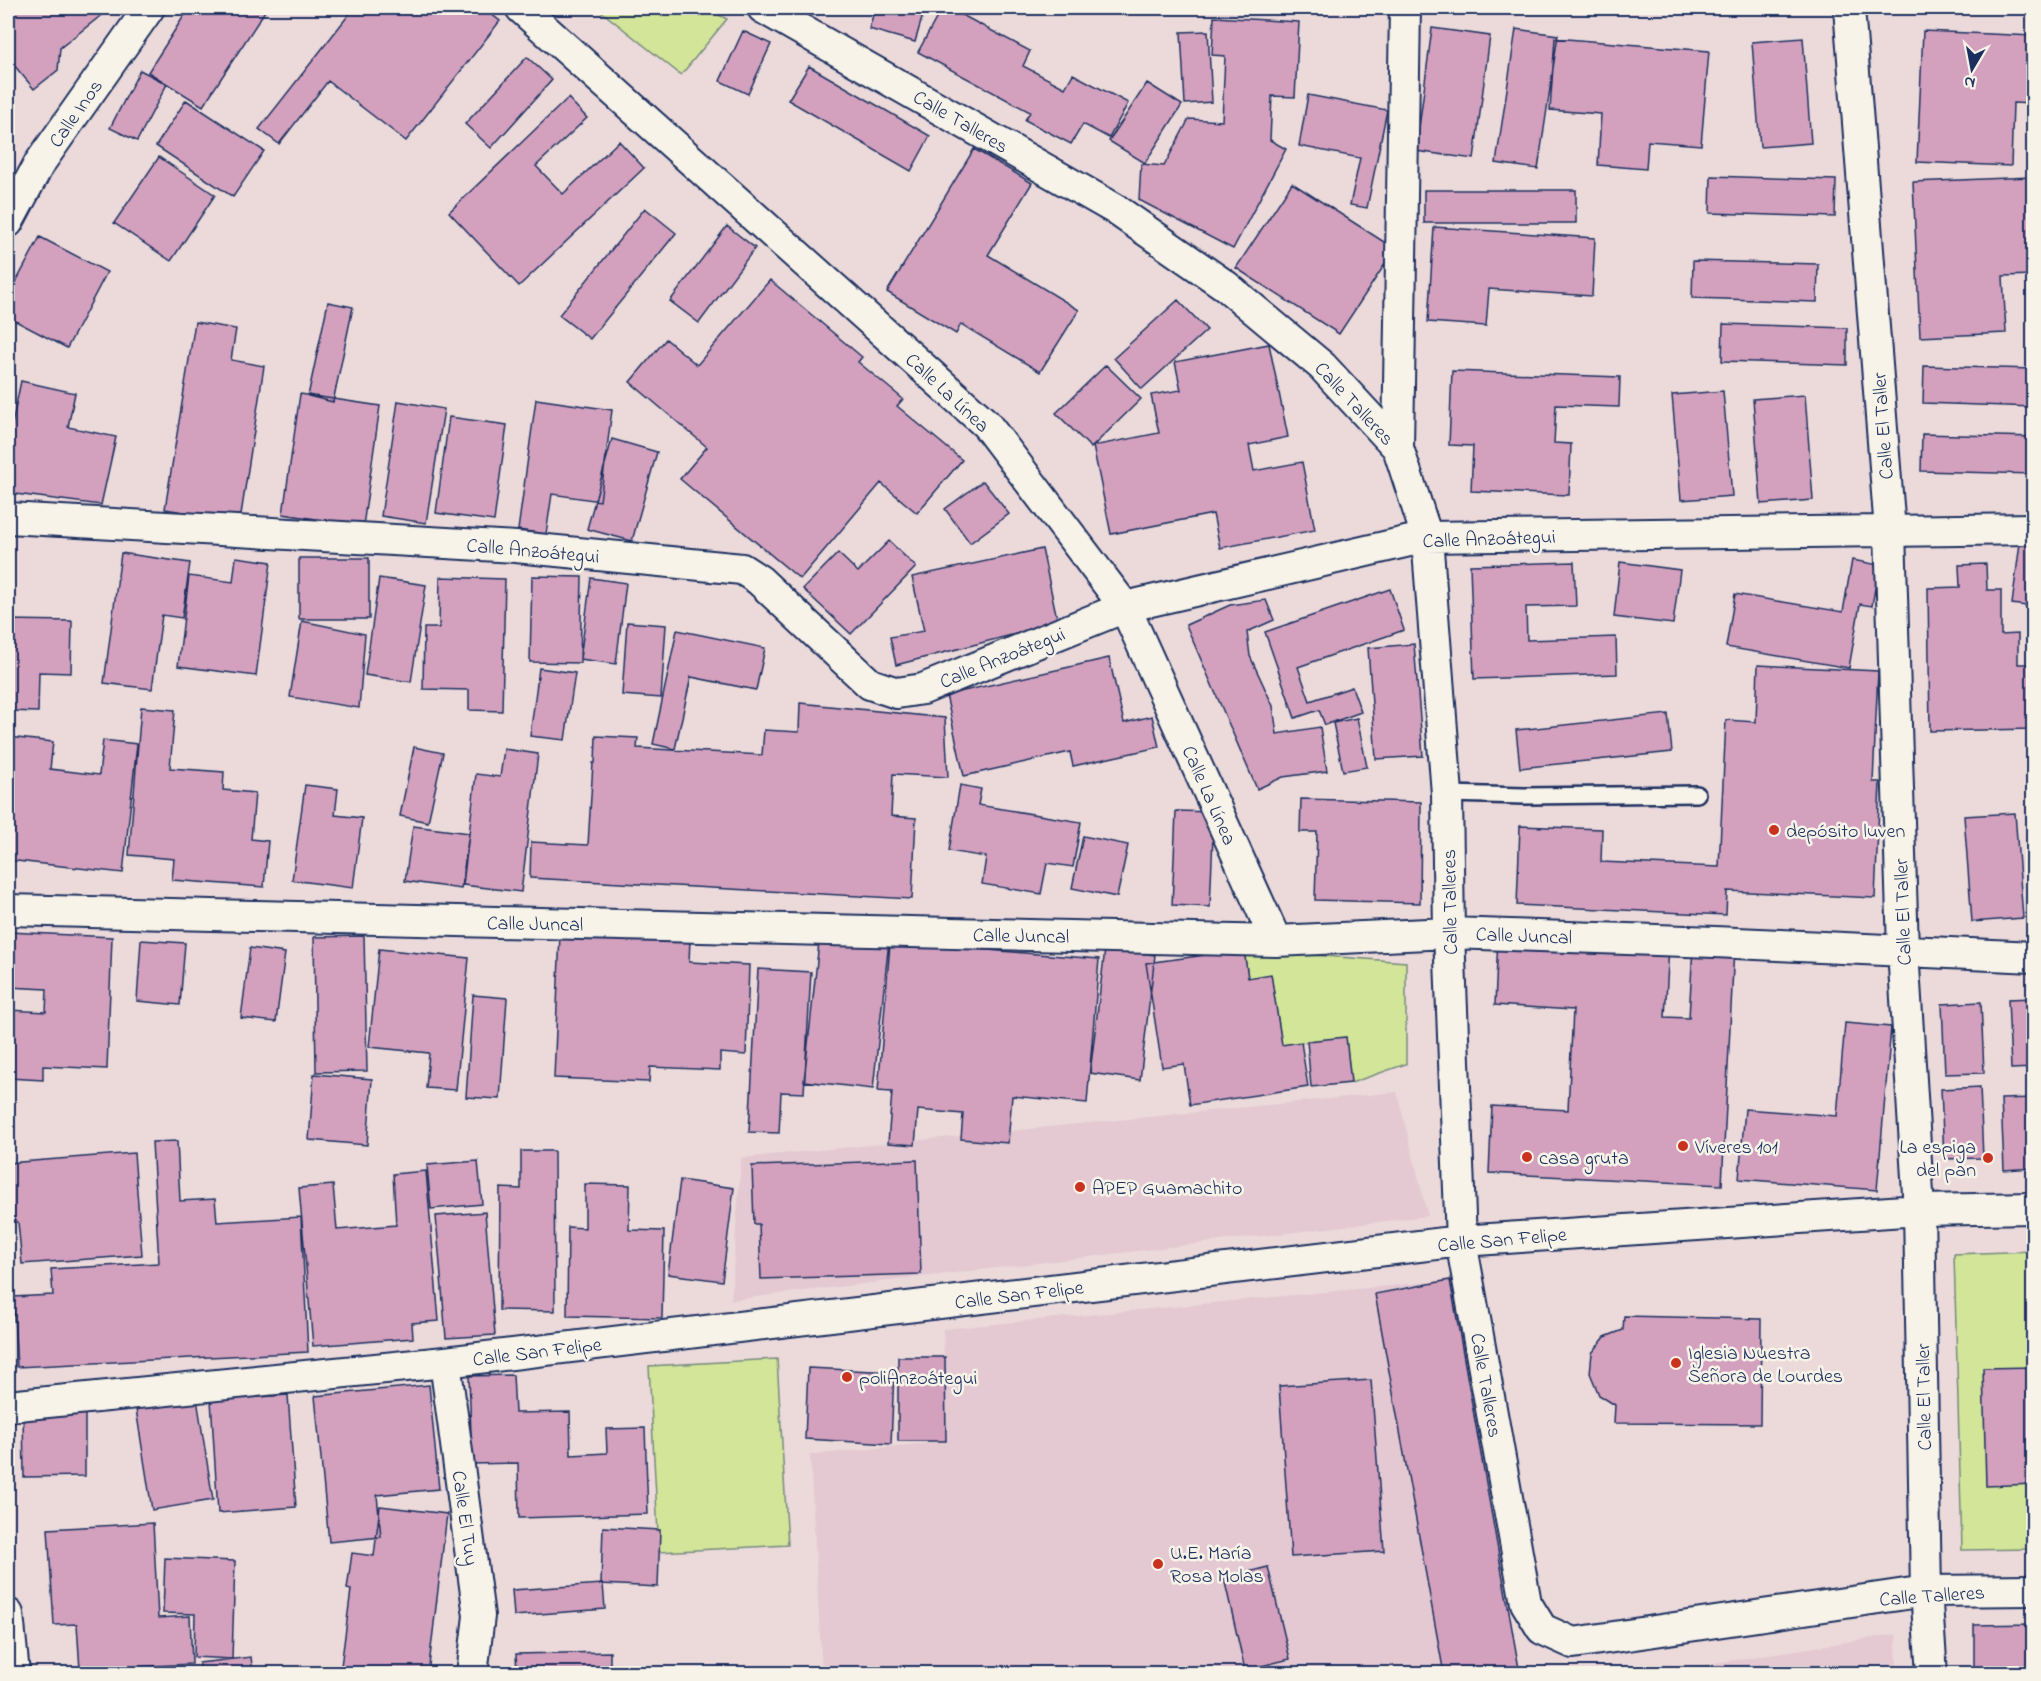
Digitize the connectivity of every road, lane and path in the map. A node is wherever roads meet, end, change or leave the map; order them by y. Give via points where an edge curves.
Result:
1 (149, 8) edge
2 (520, 8) edge
3 (764, 8) edge
4 (1405, 8) edge
5 (1849, 8) edge
6 (8, 222) edge
7 (1398, 448) junction
8 (8, 518) edge
9 (2034, 529) edge
10 (1890, 531) junction
11 (1427, 537) junction
12 (1125, 608) junction
13 (1447, 794) junction
14 (1697, 795) dead end
15 (8, 910) edge
16 (1449, 933) junction
17 (1276, 941) junction
18 (1903, 950) junction
19 (2034, 957) edge
20 (2034, 1208) edge
21 (1919, 1210) junction
22 (1461, 1241) junction
23 (445, 1362) junction
24 (8, 1406) edge
25 (2034, 1590) edge
26 (1926, 1591) junction
27 (8, 1616) edge
28 (14, 1674) edge
29 (472, 1674) edge
30 (1932, 1674) edge

1 - 6 street, Calle Inos via 39,164
2 - 12 street, Calle La Línea via 986,424
3 - 7 street, Calle Talleres via 1115,209 1226,286 1322,366
4 - 7 street
5 - 10 street, Calle El Taller
7 - 11 street, Calle Talleres
8 - 12 street, Calle Anzoátegui via 516,547 742,569 759,580 870,684 897,693 923,689
9 - 10 street, Calle Anzoátegui
10 - 11 street, Calle Anzoátegui
10 - 18 street, Calle El Taller
11 - 12 street, Calle Anzoátegui
11 - 13 street, Calle Talleres
12 - 17 street, Calle La Línea
13 - 14 lane
13 - 16 street, Calle Talleres
15 - 17 street, Calle Juncal
16 - 17 street, Calle Juncal
16 - 18 street, Calle Juncal
16 - 22 street, Calle Talleres
18 - 19 street, Calle Juncal
18 - 21 street, Calle El Taller
20 - 21 street, Calle San Felipe
21 - 22 street, Calle San Felipe
21 - 26 street, Calle El Taller
22 - 23 street, Calle San Felipe
22 - 26 street, Calle Talleres via 1526,1603 1542,1629 1573,1643
23 - 24 street, Calle San Felipe
23 - 29 street, Calle El Tuy via 479,1616
25 - 26 street, Calle Talleres
26 - 30 street, Calle El Taller
27 - 28 street

